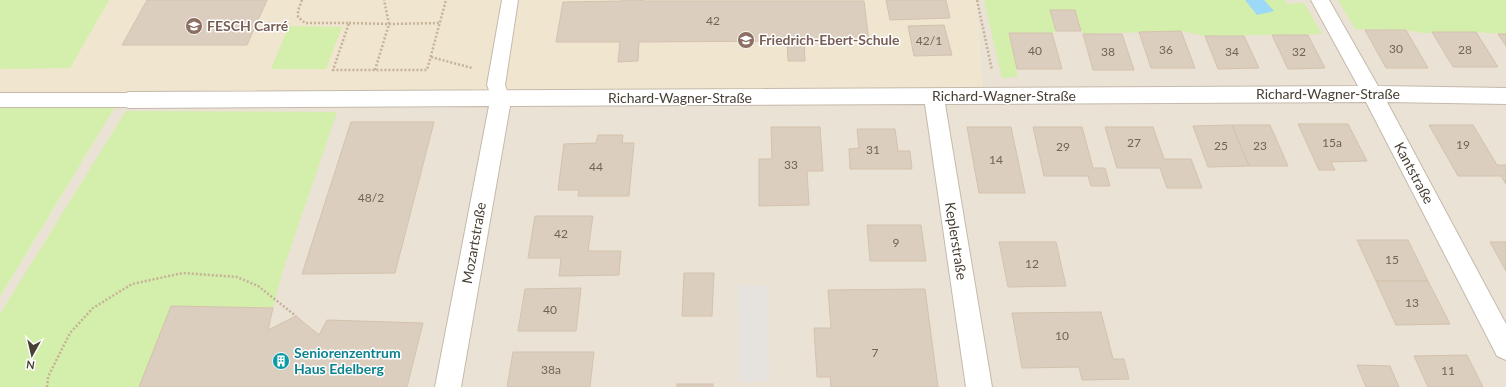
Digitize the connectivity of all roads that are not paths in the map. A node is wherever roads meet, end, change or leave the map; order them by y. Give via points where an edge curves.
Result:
1 (510, 0) edge
2 (1320, 0) edge
3 (1372, 94) junction
4 (934, 96) junction
5 (1506, 96) edge
6 (502, 99) junction
7 (0, 100) edge
8 (129, 100) joint
9 (1506, 348) edge
10 (448, 387) edge
11 (979, 387) edge

1 - 6 lane via 496,84
2 - 3 street, Kantstraße
3 - 4 street, Richard-Wagner-Straße
3 - 5 street, Richard-Wagner-Straße
3 - 9 street, Kantstraße
4 - 6 street, Richard-Wagner-Straße
4 - 11 street, Keplerstraße
6 - 8 street, Richard-Wagner-Straße
6 - 10 street, Mozartstraße
7 - 8 lane

